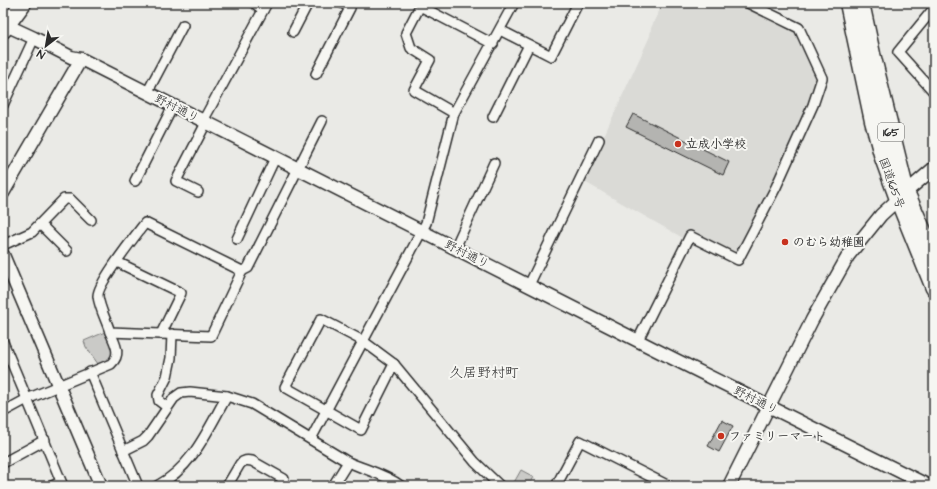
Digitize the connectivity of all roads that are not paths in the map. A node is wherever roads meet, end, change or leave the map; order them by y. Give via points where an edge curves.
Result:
1 (23, 3) edge
2 (254, 3) edge
3 (308, 3) edge
4 (342, 3) edge
5 (514, 3) edge
6 (578, 3) edge
7 (748, 3) edge
8 (848, 3) edge
9 (861, 3) edge
10 (265, 6) edge
11 (934, 8) edge
12 (183, 25) dead end
13 (4, 26) edge
14 (500, 30) junction
15 (293, 32) dead end
16 (34, 38) junction
17 (493, 44) junction
18 (528, 45) junction
19 (81, 59) junction
20 (316, 74) dead end
21 (932, 86) edge
22 (147, 93) junction
23 (3, 105) edge
24 (173, 106) junction
25 (454, 113) junction
26 (493, 117) dead end
27 (322, 121) dead end
28 (204, 122) junction
29 (599, 140) dead end
30 (276, 158) junction
31 (494, 163) dead end
32 (297, 168) junction
33 (934, 168) edge
34 (135, 181) dead end
35 (198, 192) dead end
36 (3, 193) edge
37 (902, 195) junction
38 (91, 220) dead end
39 (40, 224) junction
40 (422, 231) junction
41 (237, 239) dead end
42 (3, 245) edge
43 (456, 248) junction
44 (67, 251) dead end
45 (3, 255) edge
46 (934, 256) edge
47 (117, 262) junction
48 (242, 271) junction
49 (529, 285) junction
50 (934, 288) edge
51 (110, 332) junction
52 (368, 333) junction
53 (161, 334) junction
54 (172, 334) junction
55 (638, 340) junction
56 (363, 341) junction
57 (3, 342) edge
58 (377, 350) junction
59 (394, 364) junction
60 (90, 372) junction
61 (59, 386) junction
62 (227, 396) junction
63 (27, 399) junction
64 (769, 406) junction
65 (167, 407) junction
66 (326, 410) junction
67 (3, 412) edge
68 (311, 439) junction
69 (45, 440) junction
70 (123, 451) junction
71 (348, 462) junction
72 (3, 463) edge
73 (62, 484) edge
74 (559, 485) edge
75 (52, 486) edge
76 (101, 486) edge
77 (138, 486) edge
78 (157, 486) edge
79 (228, 486) edge
80 (280, 486) edge
81 (333, 486) edge
82 (401, 486) edge
83 (500, 486) edge
84 (669, 486) edge
85 (729, 486) edge
86 (929, 486) edge

1 - 13 highway
2 - 10 street
3 - 15 street
4 - 20 street via 350,8
5 - 14 street
6 - 18 street via 551,56
7 - 55 street via 799,28 822,78 813,105 776,187 738,260 690,236
8 - 37 highway, 国道165号 / 165 via 883,158
9 - 37 highway, 国道165号 / 165
10 - 28 street
11 - 21 street via 898,52
12 - 22 street
13 - 16 street, 野村通り
14 - 17 street
14 - 18 street
16 - 19 street, 野村通り via 71,58
16 - 23 street
17 - 25 street
17 - 25 street via 420,6 406,33 411,48 430,60 414,90
18 - 26 street
19 - 22 street, 野村通り
19 - 36 street
22 - 24 street, 野村通り
24 - 28 street, 野村通り
24 - 34 street
25 - 40 street
27 - 32 street
28 - 30 street, 野村通り
28 - 35 street via 176,181
29 - 49 street
30 - 32 street, 野村通り
30 - 41 street
31 - 43 street
32 - 40 street, 野村通り
32 - 48 street via 248,268
33 - 37 street
37 - 46 highway, 国道165号 / 165
37 - 50 highway, 国道165号 / 165
37 - 64 street via 862,237 838,273
38 - 39 street via 70,199 64,199
39 - 42 street via 32,232
39 - 44 street
40 - 43 street, 野村通り
40 - 52 street
43 - 49 street, 野村通り
45 - 61 street
47 - 48 street via 145,223
47 - 51 street via 100,287 98,296
47 - 53 street via 181,293
48 - 54 street via 211,336
49 - 55 street, 野村通り
51 - 53 street
51 - 60 street via 117,349 116,358 111,364
52 - 56 street
52 - 58 street
53 - 54 street
54 - 65 street via 167,377 158,394 160,401
55 - 64 street, 野村通り
56 - 58 street
56 - 66 street
56 - 66 street via 321,319 285,387
57 - 63 street
58 - 59 street
59 - 66 street via 361,430
59 - 83 street via 475,462
60 - 61 street
60 - 70 street
61 - 63 street
61 - 76 street
62 - 65 street via 185,392 174,398
62 - 68 street via 252,404
62 - 78 street via 193,456 177,473
63 - 67 street
63 - 69 street
64 - 85 street
64 - 86 street, 野村通り
65 - 70 street via 148,436
66 - 68 street
68 - 71 street
69 - 72 street
69 - 73 street
70 - 77 street
71 - 81 street
71 - 82 street via 389,478
73 - 75 street
74 - 84 street via 580,441
79 - 80 street via 240,464 248,460 284,480

